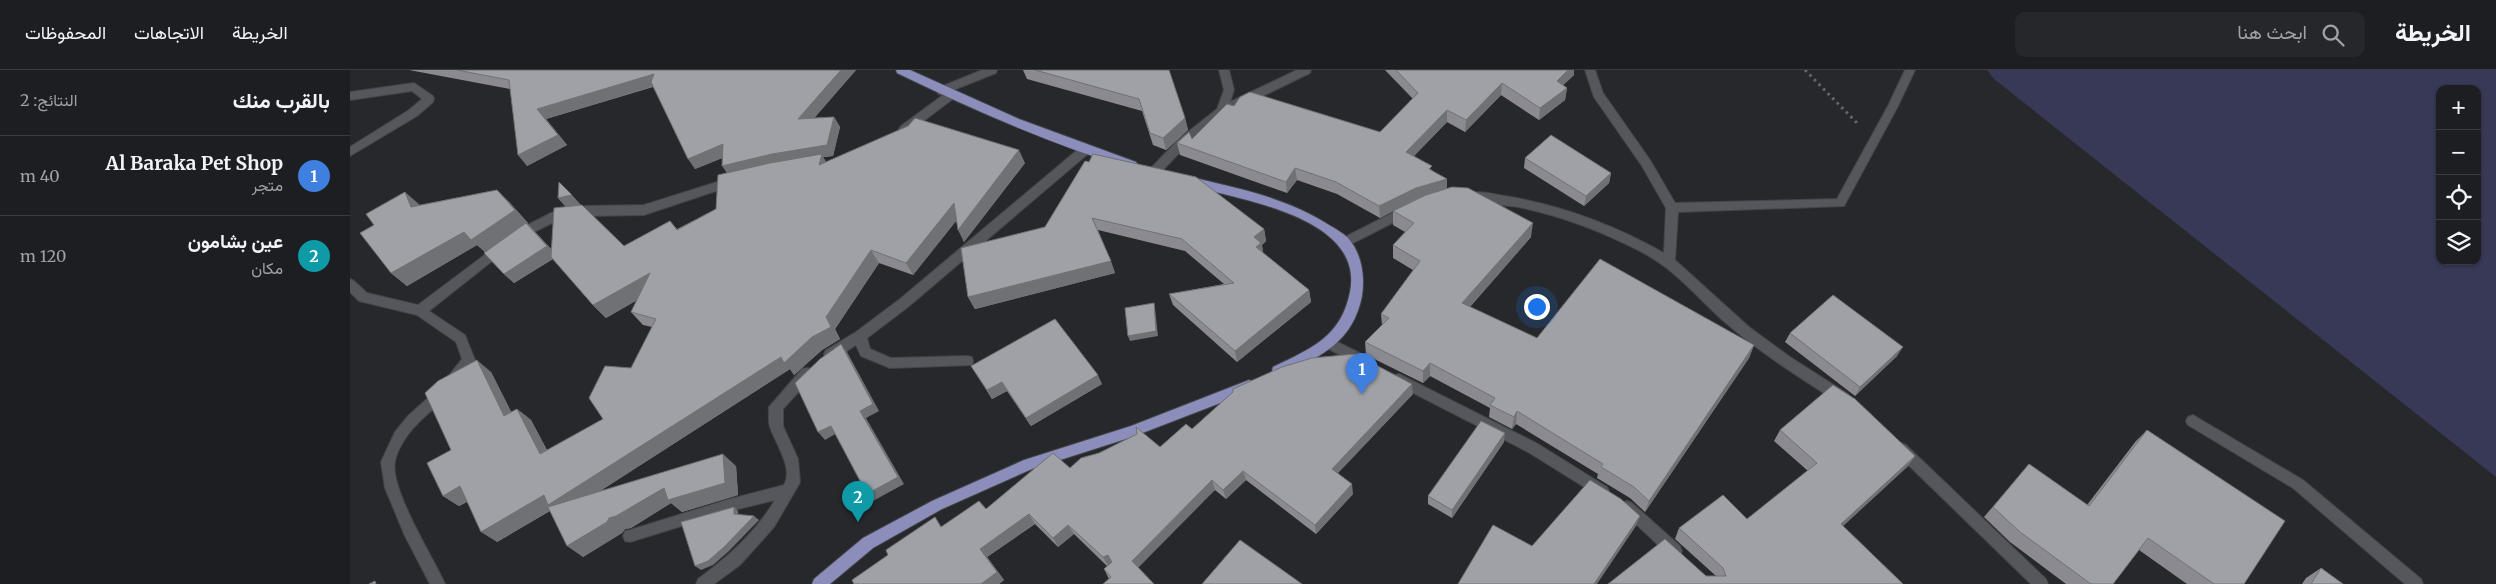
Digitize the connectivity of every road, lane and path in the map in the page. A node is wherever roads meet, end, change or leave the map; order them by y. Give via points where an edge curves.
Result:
1 (901, 70) edge
2 (992, 70) edge
3 (1224, 70) edge
4 (1306, 70) edge
5 (1590, 70) edge
6 (1805, 70) edge
7 (1910, 70) edge
8 (946, 93) junction
9 (350, 96) edge
10 (1222, 111) junction
11 (892, 138) edge
12 (1874, 141) junction
13 (1086, 149) junction
14 (350, 152) edge
15 (1154, 172) junction
16 (745, 178) edge
17 (1460, 196) edge
18 (1421, 204) edge
19 (1672, 208) junction
20 (1345, 242) junction
21 (1669, 262) junction
22 (350, 284) edge
23 (420, 311) junction
24 (860, 336) junction
25 (1331, 344) junction
26 (967, 361) dead end
27 (1854, 405) edge
28 (2193, 421) dead end
29 (1889, 438) edge
30 (789, 490) junction
31 (630, 536) dead end
32 (1688, 562) edge
33 (438, 584) edge
34 (703, 584) edge
35 (819, 584) edge
36 (2041, 584) edge
37 (2416, 584) edge

1 - 8 main road
2 - 8 street
3 - 10 street via 1229,90
4 - 10 street
5 - 19 street via 1598,94 1646,163
6 - 12 path
7 - 12 street
8 - 11 street
8 - 13 main road
9 - 14 street via 414,88 429,99 413,113
10 - 15 street via 1183,142
12 - 19 street via 1840,203
13 - 15 main road
13 - 24 street via 904,303
15 - 20 main road via 1252,196 1309,217
16 - 23 street via 644,210 586,211 551,218 523,232
17 - 21 street via 1486,197 1554,210 1621,237
18 - 20 street
19 - 21 street
20 - 25 main road via 1358,273 1356,295 1344,329
21 - 27 street via 1772,354
22 - 23 street via 363,297
23 - 33 street via 461,339 469,360 444,392 400,436 388,462 392,488
24 - 26 street via 865,352 890,363
24 - 30 street via 818,363 776,407 776,426 792,458 793,482
25 - 32 street via 1533,448 1624,504
25 - 35 main road via 1262,380 1132,431 1029,464 937,505 868,543
28 - 37 street via 2298,484
29 - 36 street
30 - 31 street
30 - 34 street via 769,522 735,560

